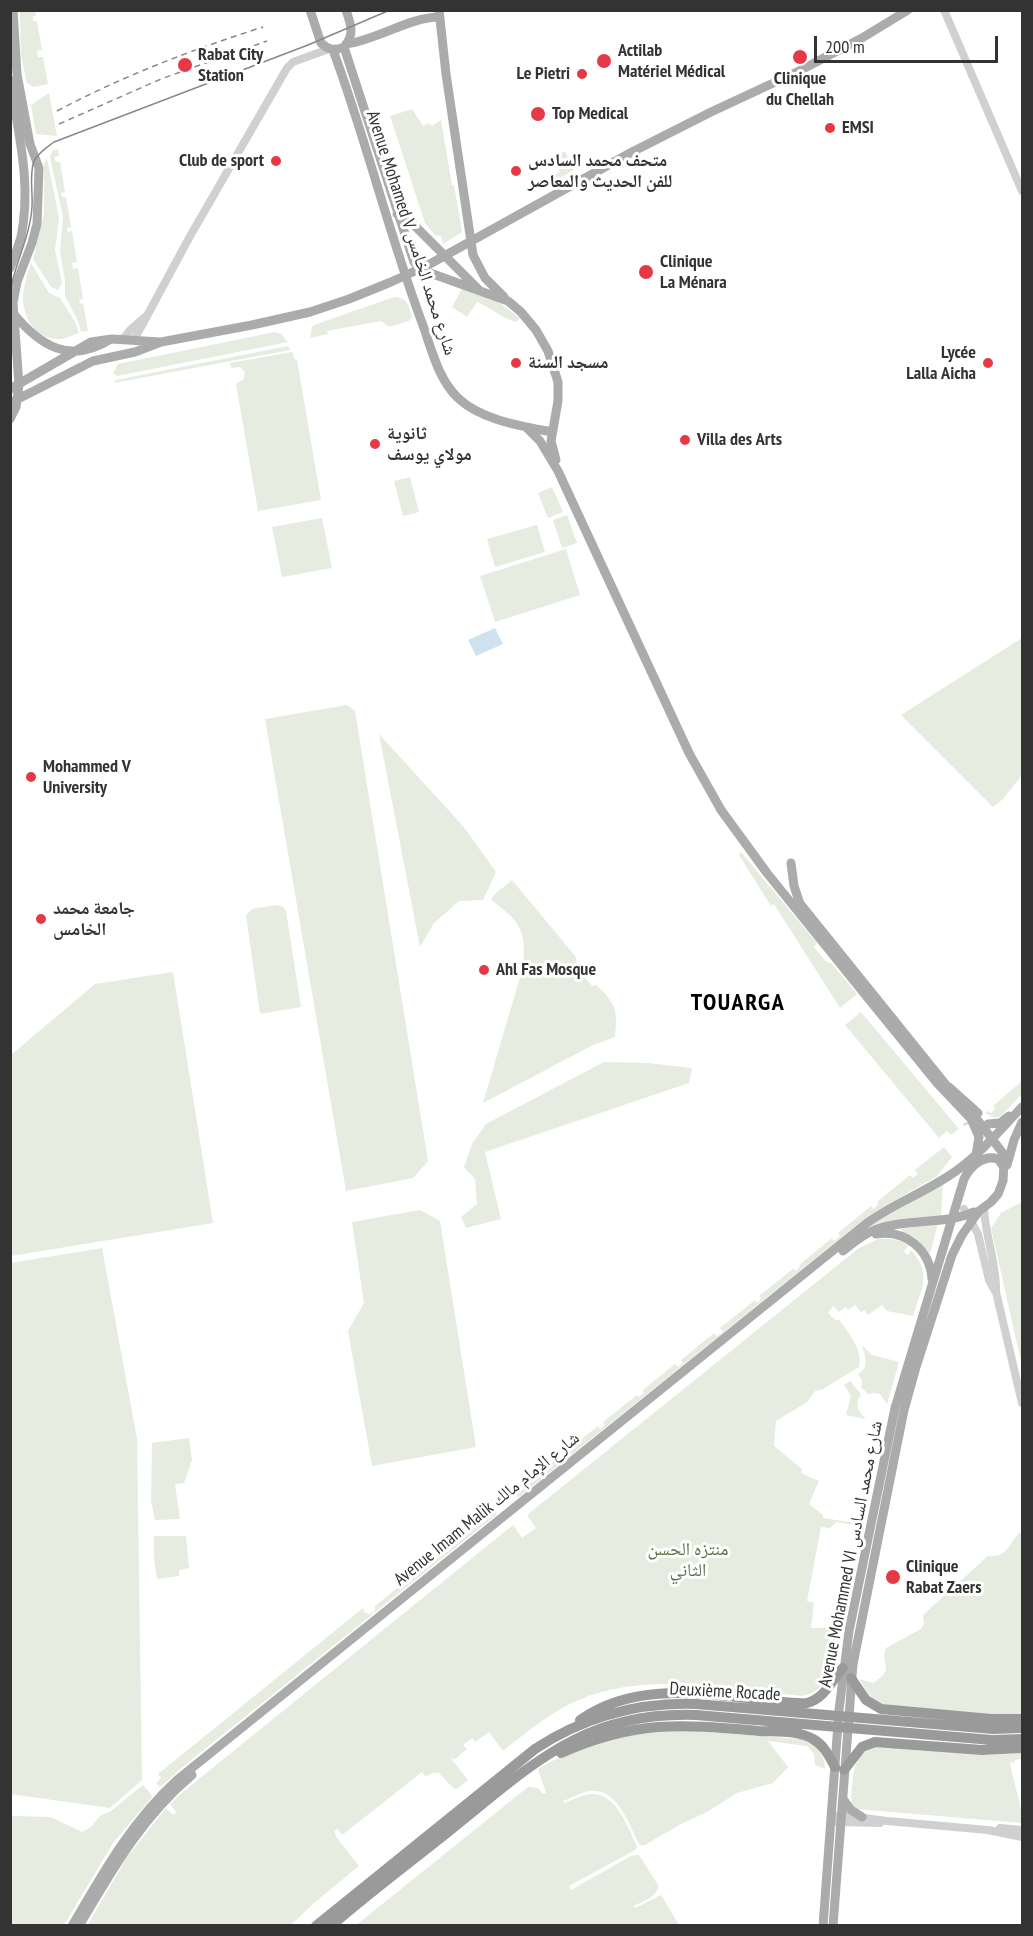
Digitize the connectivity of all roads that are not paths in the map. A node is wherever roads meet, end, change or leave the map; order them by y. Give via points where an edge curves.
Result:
1 (13, 10) edge
2 (310, 10) edge
3 (346, 10) edge
4 (908, 10) edge
5 (944, 10) edge
6 (440, 14) edge
7 (345, 46) junction
8 (331, 49) junction
9 (10, 80) edge
10 (1023, 191) edge
11 (398, 214) junction
12 (470, 241) junction
13 (445, 255) junction
14 (10, 268) edge
15 (419, 269) junction
16 (405, 276) junction
17 (480, 290) junction
18 (508, 301) junction
19 (13, 313) junction
20 (145, 316) junction
21 (123, 339) junction
22 (134, 340) junction
23 (161, 342) junction
24 (75, 352) junction
25 (66, 373) junction
26 (15, 387) edge
27 (14, 401) edge
28 (10, 419) edge
29 (526, 427) junction
30 (552, 432) junction
31 (558, 471) junction
32 (791, 863) dead end
33 (763, 866) junction
34 (800, 904) junction
35 (870, 995) junction
36 (1021, 1109) edge
37 (973, 1118) junction
38 (1023, 1122) edge
39 (988, 1124) junction
40 (996, 1138) junction
41 (973, 1161) junction
42 (1005, 1168) junction
43 (958, 1196) junction
44 (974, 1213) junction
45 (952, 1218) junction
46 (862, 1236) junction
47 (932, 1283) junction
48 (996, 1292) junction
49 (1023, 1403) edge
50 (843, 1668) junction
51 (851, 1678) junction
52 (844, 1710) junction
53 (1023, 1719) edge
54 (1023, 1728) edge
55 (561, 1733) junction
56 (1023, 1739) edge
57 (1023, 1748) edge
58 (538, 1760) junction
59 (840, 1769) junction
60 (842, 1796) junction
61 (862, 1817) junction
62 (838, 1820) junction
63 (887, 1821) junction
64 (988, 1830) junction
65 (1023, 1830) edge
66 (1023, 1837) edge
67 (72, 1926) edge
68 (80, 1926) edge
69 (316, 1926) edge
70 (331, 1926) edge
71 (824, 1926) edge
72 (833, 1926) edge

1 - 19 main road via 17,75 30,144 39,168 37,224 17,282
2 - 8 main road, Avenue Mohamed V شارع محمد الخامس via 319,39
3 - 7 main road via 352,27
4 - 12 main road via 862,38 632,152
5 - 10 street
6 - 7 main road
6 - 12 main road
7 - 8 main road
7 - 11 main road, Avenue Mohamed V شارع محمد الخامس
8 - 16 main road, Avenue Mohamed V شارع محمد الخامس
8 - 20 street via 293,62 287,68
9 - 14 main road via 25,187 22,232
11 - 13 main road, Avenue Mohamed V شارع محمد الخامس
11 - 15 main road, Avenue Mohamed V شارع محمد الخامس
12 - 13 main road
12 - 18 main road via 479,270
13 - 15 main road
13 - 17 main road, Avenue Mohamed V شارع محمد الخامس
15 - 16 main road
15 - 17 main road, Avenue Mohamed V شارع محمد الخامس
16 - 23 main road via 310,312
16 - 29 main road, Avenue Mohamed V شارع محمد الخامس via 439,369 453,393 475,410
17 - 18 main road, Avenue Mohamed V شارع محمد الخامس
18 - 30 main road, Avenue Mohamed V شارع محمد الخامس via 536,330 552,362 558,393
19 - 24 main road via 40,341
19 - 26 main road
20 - 21 street
20 - 22 street
21 - 22 main road
21 - 24 main road via 91,342
22 - 23 main road
22 - 25 main road via 126,349 91,358
23 - 25 main road via 93,361
24 - 26 main road
25 - 27 main road
26 - 27 main road
27 - 28 main road
29 - 30 main road, Avenue Mohamed V شارع محمد الخامس
29 - 31 main road via 540,441
30 - 31 main road via 551,446
31 - 33 main road via 689,753 721,810
32 - 34 main road
33 - 34 main road
33 - 35 main road
34 - 35 main road
35 - 37 main road
35 - 37 main road via 938,1083
36 - 39 main road via 1000,1123
36 - 40 main road
37 - 39 main road
37 - 40 main road
37 - 41 main road via 979,1137
38 - 42 main road, Avenue Mohammed VI شارع محمد السادس
39 - 40 main road
40 - 41 main road
40 - 42 main road
41 - 42 main road via 991,1157
41 - 43 main road, Avenue Mohammed VI شارع محمد السادس
41 - 67 main road, Avenue Imam Malik شارع الإمام مالك via 867,1223 177,1780 127,1835
42 - 44 main road, Avenue Mohammed VI شارع محمد السادس via 998,1194
43 - 44 main road
43 - 45 main road, Avenue Mohammed VI شارع محمد السادس
44 - 45 main road, Avenue Imam Malik شارع الإمام مالك
44 - 48 street
44 - 48 street via 986,1231
44 - 51 main road, Avenue Mohammed VI شارع محمد السادس via 952,1255 910,1388
45 - 46 main road, Avenue Imam Malik شارع الإمام مالك via 882,1228
45 - 47 main road, Avenue Mohammed VI شارع محمد السادس
46 - 47 main road via 889,1233 912,1241 927,1259
46 - 68 main road, Avenue Imam Malik شارع الإمام مالك via 181,1785 128,1845
47 - 50 main road, Avenue Mohammed VI شارع محمد السادس via 895,1408
48 - 49 street
50 - 52 main road, Avenue Mohammed VI شارع محمد السادس
50 - 55 highway via 823,1694 807,1703 679,1693 644,1695 602,1706
51 - 52 main road, Avenue Mohammed VI شارع محمد السادس
51 - 53 highway via 866,1700 881,1709
52 - 59 main road, Avenue Mohammed VI شارع محمد السادس
54 - 55 highway, Deuxième Rocade via 993,1729 680,1704 619,1711
55 - 69 highway, Deuxième Rocade via 535,1749
56 - 58 highway, Deuxième Rocade via 992,1740 665,1715 606,1726 577,1737
57 - 59 highway via 982,1750 875,1742 862,1747
58 - 59 highway via 618,1732 677,1725 802,1735 820,1744
58 - 70 highway, Deuxième Rocade
59 - 60 main road, Avenue Mohammed VI شارع محمد السادس
59 - 62 main road, Avenue Mohammed VI شارع محمد السادس
60 - 61 main road via 848,1808
60 - 62 main road, Avenue Mohammed VI شارع محمد السادس
61 - 62 street
61 - 63 street
62 - 63 street via 873,1824
62 - 71 main road, Avenue Mohammed VI شارع محمد السادس
62 - 72 main road, Avenue Mohammed VI شارع محمد السادس
63 - 64 street
64 - 65 street
64 - 66 street

